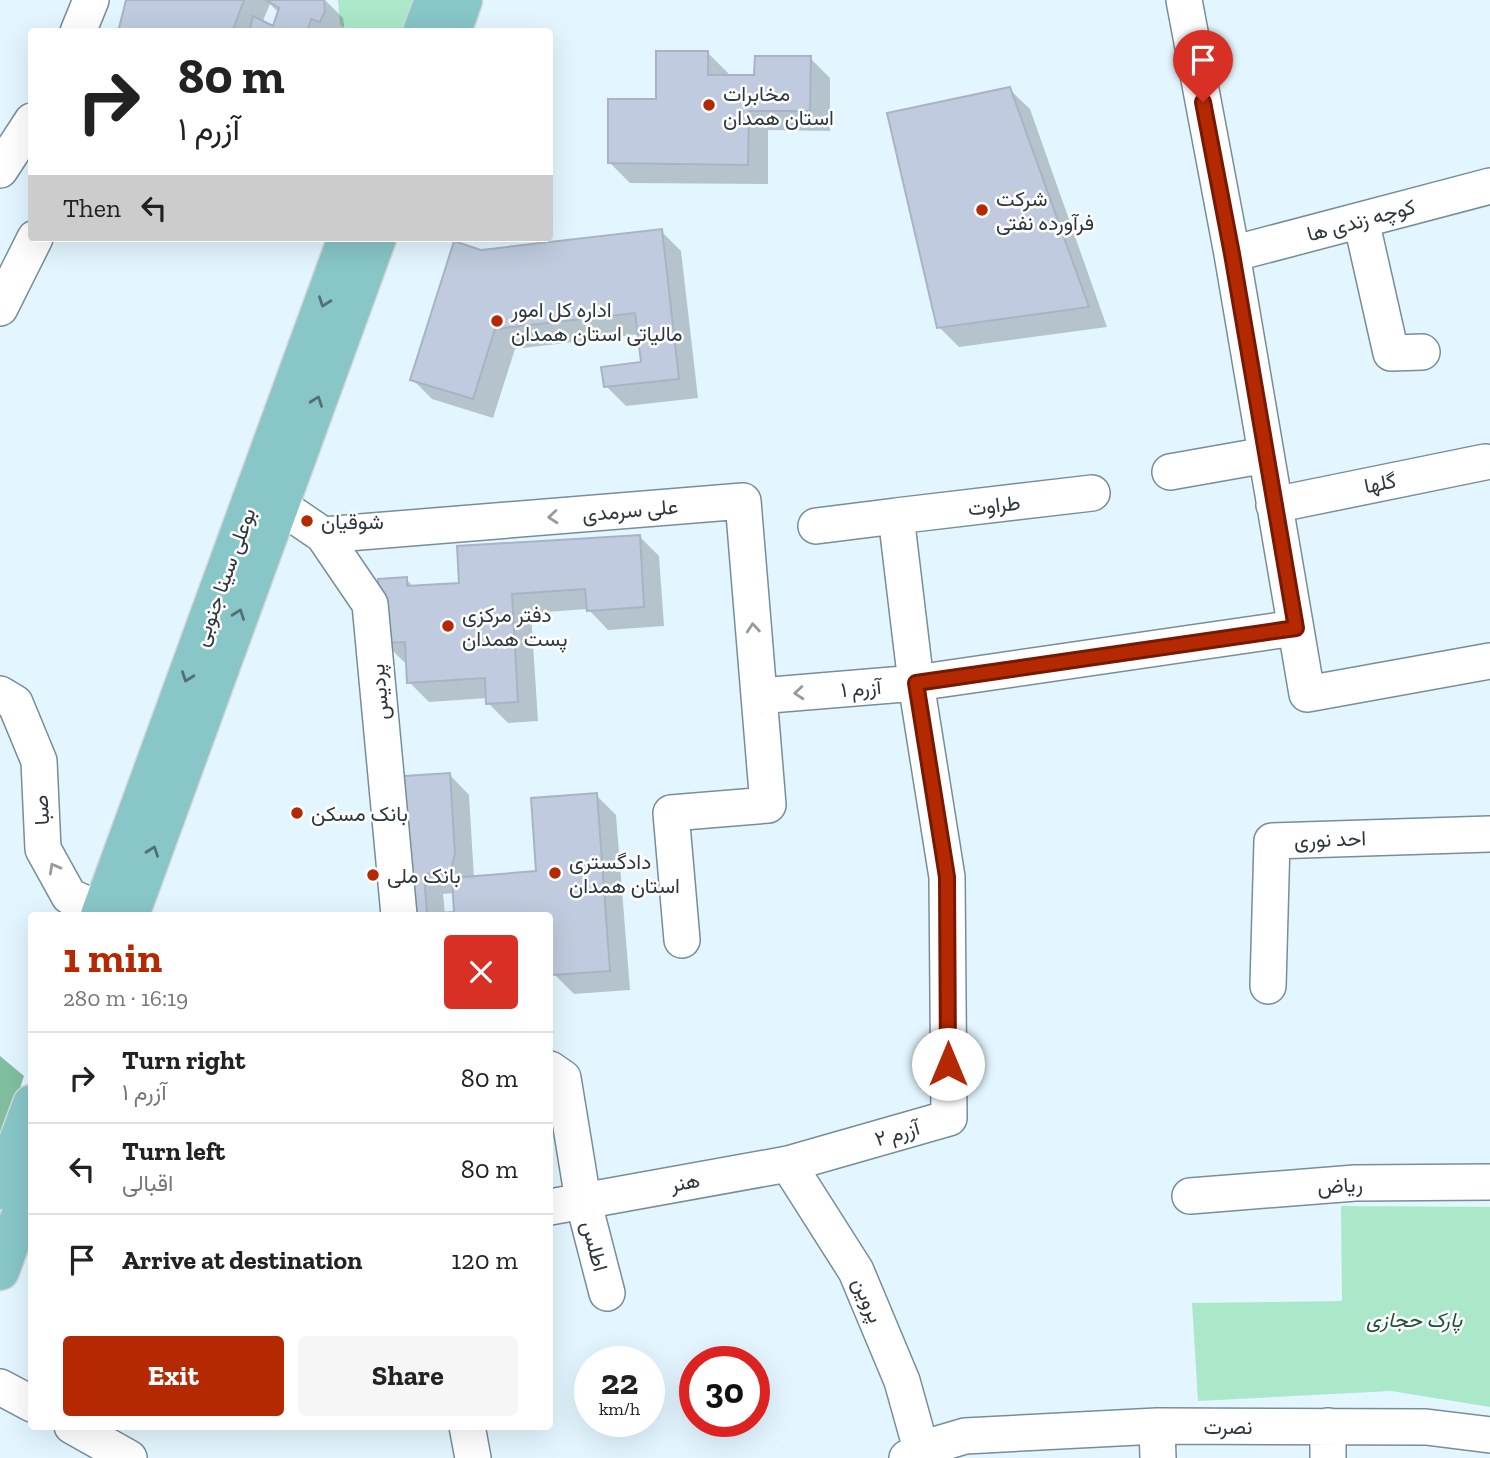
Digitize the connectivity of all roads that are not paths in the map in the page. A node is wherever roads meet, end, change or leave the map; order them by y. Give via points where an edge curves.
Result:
1 (91, 0) edge
2 (434, 0) edge
3 (463, 0) edge
4 (1184, 0) edge
5 (80, 28) edge
6 (424, 28) edge
7 (453, 28) edge
8 (28, 127) edge
9 (0, 170) edge
10 (1490, 186) edge
11 (1361, 220) junction
12 (33, 242) edge
13 (346, 242) edge
14 (376, 242) edge
15 (1232, 254) junction
16 (0, 308) edge
17 (1422, 352) dead end
18 (1266, 454) junction
19 (1485, 462) dead end
20 (1170, 472) dead end
21 (1092, 493) dead end
22 (279, 505) junction
23 (1274, 505) junction
24 (896, 516) junction
25 (816, 526) dead end
26 (323, 535) junction
27 (1296, 628) junction
28 (1490, 661) edge
29 (916, 683) junction
30 (0, 694) edge
31 (759, 696) junction
32 (1490, 834) edge
33 (106, 912) edge
34 (112, 912) edge
35 (112, 912) edge
36 (400, 912) edge
37 (682, 940) dead end
38 (1268, 986) dead end
39 (553, 1071) edge
40 (28, 1115) edge
41 (788, 1164) junction
42 (1490, 1182) edge
43 (0, 1191) edge
44 (28, 1195) edge
45 (1190, 1195) dead end
46 (583, 1200) junction
47 (553, 1206) edge
48 (0, 1271) edge
49 (607, 1293) dead end
50 (0, 1388) edge
51 (28, 1402) edge
52 (79, 1430) edge
53 (1490, 1435) edge
54 (1157, 1442) edge
55 (1328, 1442) edge
56 (967, 1447) edge
57 (914, 1454) edge
58 (129, 1458) edge

1 - 5 street
2 - 6 main road
3 - 7 main road
4 - 15 street
8 - 9 street
10 - 11 street, کوچه زندی ها
11 - 15 street, کوچه زندی ها
11 - 17 street via 1391,353
12 - 16 street
13 -> 34 main road, بوعلی سینا جنوبی
22 -> 14 main road, بوعلی سینا جنوبی
15 - 18 street
18 - 20 street
18 - 23 street
19 - 23 street, گلها
21 - 24 street, طراوت
22 - 26 street, پردیس
35 -> 22 main road, بوعلی سینا جنوبی
23 - 27 street
24 - 25 street, طراوت
24 - 29 street
31 -> 26 street, علی سرمدی via 743,501
26 - 36 street, پردیس via 370,604
27 - 28 street via 1307,694
27 - 29 street, آزرم ۱
29 -> 31 street, آزرم ۱
29 - 41 street, آزرم ۲ via 947,877 949,1118
33 -> 30 street, صبا via 69,896 43,849 39,761 15,703
31 - 37 street via 768,805 671,813
32 - 38 street, احد نوری via 1272,841
39 - 46 street via 563,1078
40 - 43 main road
41 - 46 street, هنر
41 - 57 street, پروین via 856,1271 902,1381
42 - 45 street, ریاض via 1355,1183
44 - 48 main road
46 - 47 street, هنر
46 - 49 street, اطلس
50 - 51 street
52 - 58 street
53 - 55 street, نصرت via 1426,1426
54 - 55 street, نصرت
54 - 56 street, نصرت
56 - 57 street, نصرت

